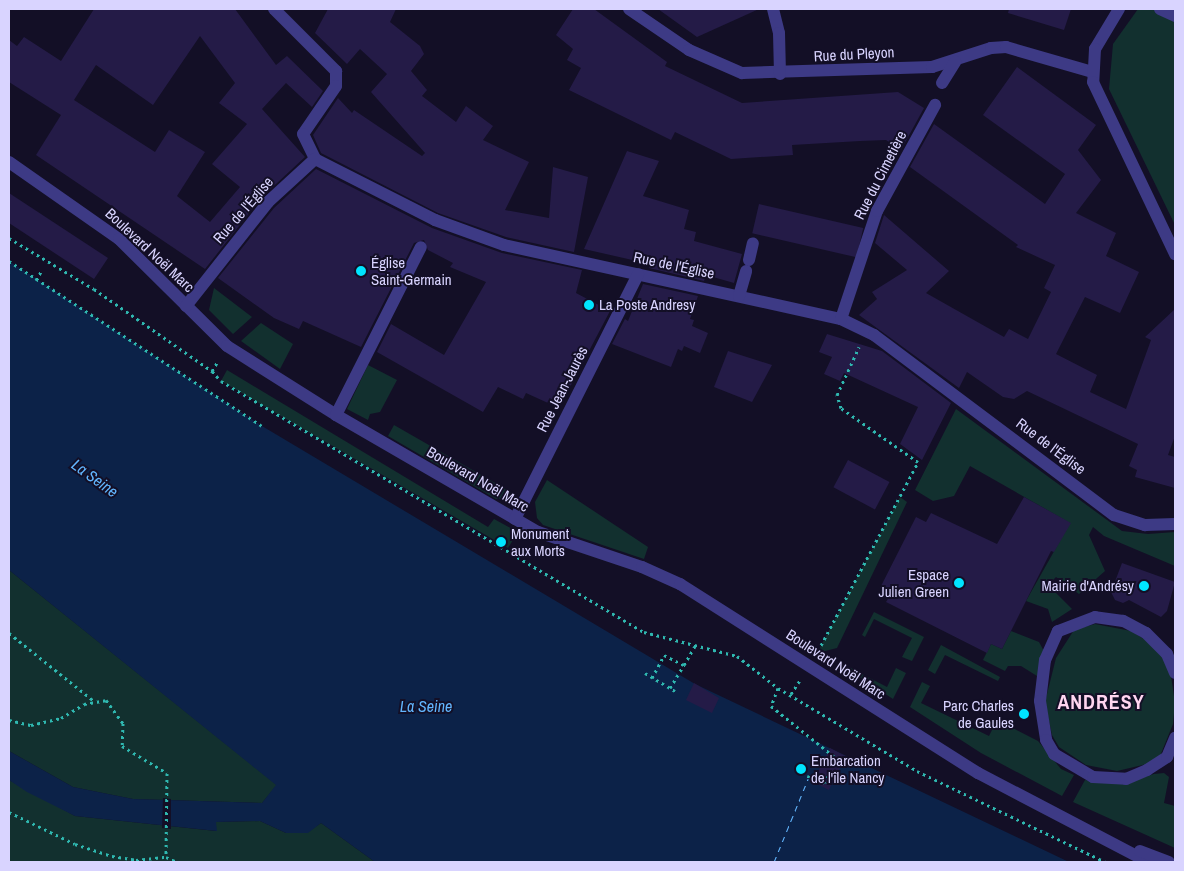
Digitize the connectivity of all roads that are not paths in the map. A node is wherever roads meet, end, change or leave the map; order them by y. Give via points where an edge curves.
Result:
1 (274, 9) edge
2 (629, 9) edge
3 (773, 9) edge
4 (1119, 9) edge
5 (1160, 9) edge
6 (1175, 16) edge
7 (955, 62) junction
8 (1092, 72) junction
9 (780, 74) junction
10 (942, 84) dead end
11 (935, 105) dead end
12 (315, 159) junction
13 (9, 162) edge
14 (753, 243) dead end
15 (421, 247) dead end
16 (1175, 254) edge
17 (638, 274) junction
18 (739, 296) junction
19 (186, 306) junction
20 (841, 318) junction
21 (336, 415) junction
22 (515, 519) junction
23 (1175, 524) edge
24 (1175, 673) edge
25 (1175, 738) edge
26 (1100, 835) junction
27 (1148, 862) edge
28 (1169, 862) edge

1 - 12 street via 333,66 337,77 332,94 303,134
2 - 9 street, Rue du Pleyon via 664,36 720,65 742,72
3 - 9 street via 779,33
4 - 8 street via 1102,32
5 - 6 street
7 - 8 street, Rue du Pleyon via 979,51 1006,47
7 - 9 street, Rue du Pleyon
7 - 10 street
8 - 16 street via 1096,91
11 - 20 street, Rue du Cimetière via 877,211
12 - 17 street, Rue de l'Église via 435,220 478,235
12 - 19 street, Rue de l'Église via 268,202
13 - 19 street, Boulevard Noël Marc via 119,239
14 - 18 street
15 - 21 street
17 - 18 street, Rue de l'Église
17 - 22 street, Rue Jean-Jaurès
18 - 20 street, Rue de l'Église
19 - 21 street, Boulevard Noël Marc via 227,346
20 - 23 street, Rue de l'Église via 874,335 1114,515 1145,525
21 - 22 street, Boulevard Noël Marc
22 - 26 street, Boulevard Noël Marc via 538,532 642,566 680,584 978,773
24 - 25 street via 1167,654 1146,633 1123,621 1095,616 1058,631 1045,660 1040,701 1046,740 1054,754 1093,777 1126,779 1147,770 1167,757
26 - 27 street, Boulevard Noël Marc
26 - 28 street, Boulevard Noël Marc

